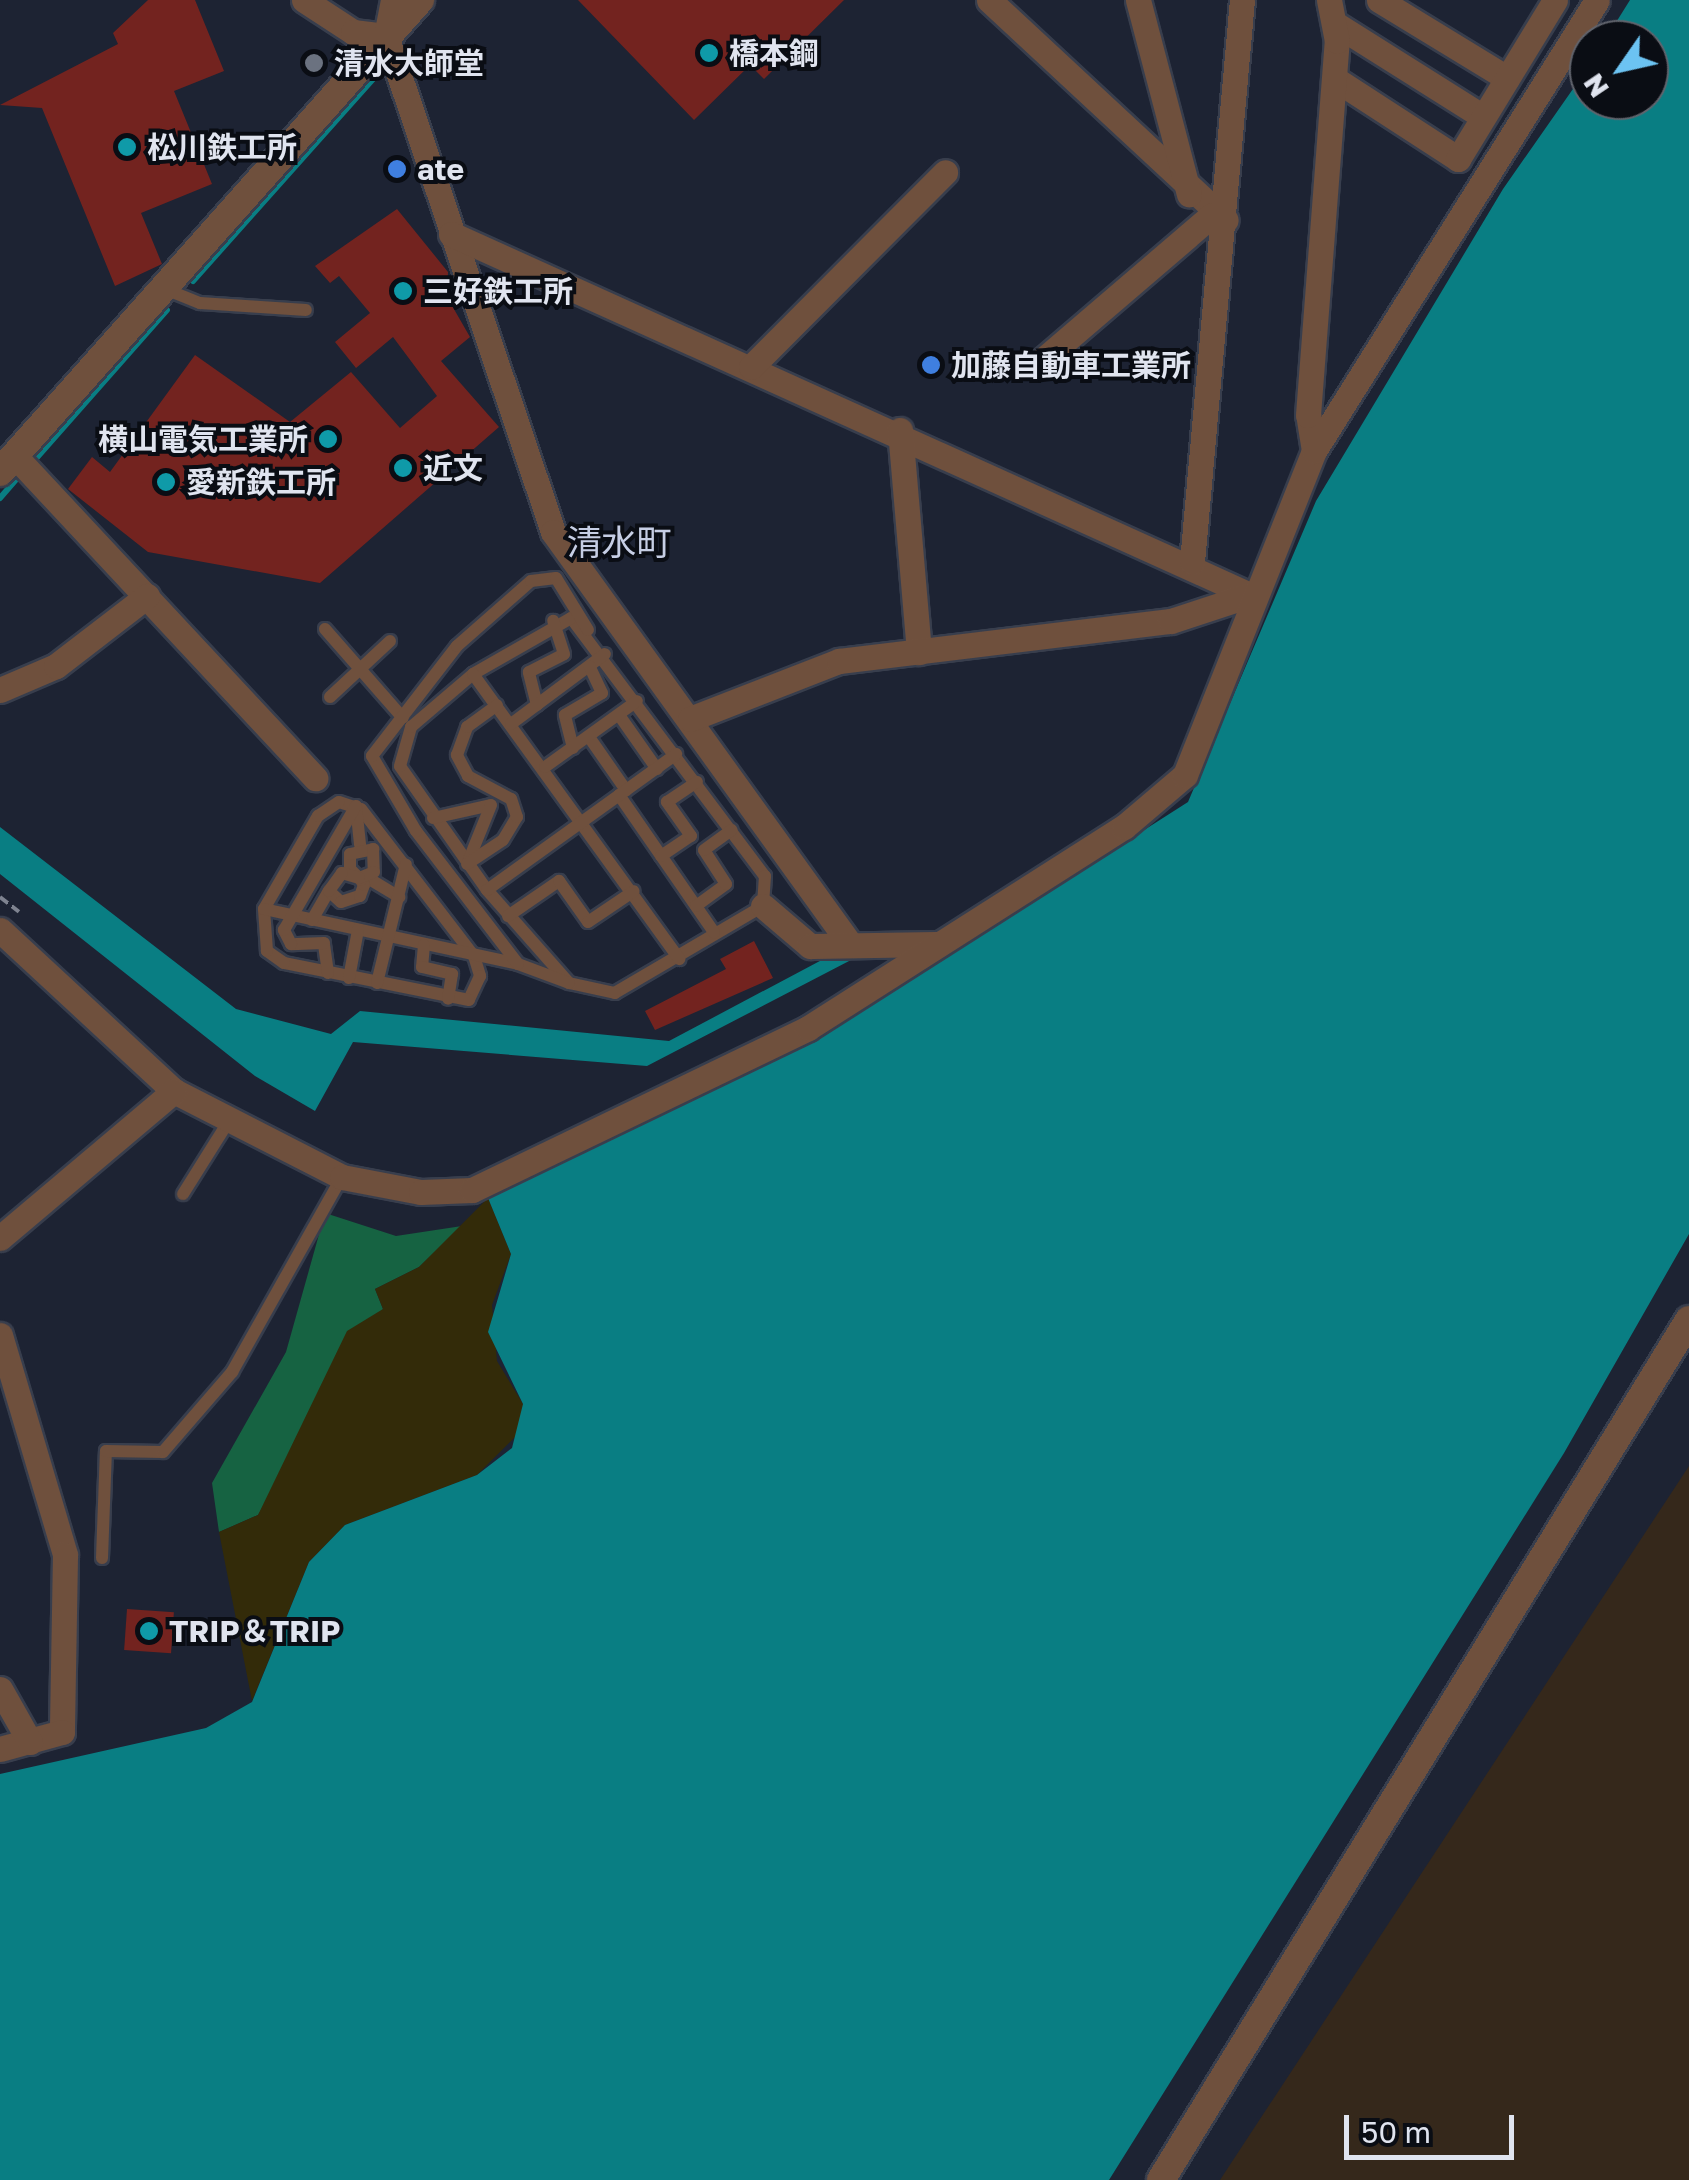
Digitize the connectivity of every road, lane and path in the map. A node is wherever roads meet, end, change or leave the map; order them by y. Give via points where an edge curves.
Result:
1 (304, 0) edge
2 (394, 0) edge
3 (420, 0) edge
4 (989, 0) edge
5 (1138, 0) edge
6 (1242, 0) edge
7 (1379, 0) edge
8 (1555, 0) edge
9 (1597, 0) edge
10 (1332, 12) edge
11 (386, 36) junction
12 (1507, 78) junction
13 (1335, 79) junction
14 (1483, 117) junction
15 (945, 172) dead end
16 (1189, 194) junction
17 (1219, 218) junction
18 (450, 234) junction
19 (165, 289) junction
20 (306, 310) dead end
21 (1037, 365) dead end
22 (751, 367) junction
23 (900, 430) junction
24 (1314, 451) junction
25 (7, 464) edge
26 (1192, 562) junction
27 (1250, 594) junction
28 (147, 596) junction
29 (553, 621) junction
30 (324, 629) dead end
31 (588, 630) junction
32 (390, 641) dead end
33 (919, 652) junction
34 (604, 654) junction
35 (590, 667) junction
36 (360, 669) junction
37 (473, 674) junction
38 (0, 690) edge
39 (330, 698) dead end
40 (638, 701) junction
41 (497, 705) junction
42 (537, 705) junction
43 (619, 715) junction
44 (400, 716) junction
45 (690, 719) junction
46 (511, 724) junction
47 (411, 728) junction
48 (590, 737) junction
49 (573, 748) junction
50 (676, 754) junction
51 (608, 764) junction
52 (546, 767) junction
53 (657, 769) junction
54 (592, 773) dead end
55 (315, 778) dead end
56 (697, 782) junction
57 (623, 792) junction
58 (356, 806) junction
59 (433, 818) junction
60 (582, 820) junction
61 (732, 830) junction
62 (360, 845) junction
63 (661, 856) junction
64 (406, 864) junction
65 (467, 864) junction
66 (362, 878) junction
67 (487, 890) junction
68 (329, 891) junction
69 (634, 891) junction
70 (399, 896) junction
71 (696, 906) junction
72 (764, 906) junction
73 (264, 909) junction
74 (289, 914) junction
75 (508, 916) junction
76 (312, 920) junction
77 (0, 930) edge
78 (358, 930) junction
79 (714, 932) junction
80 (390, 937) junction
81 (424, 944) junction
82 (850, 944) junction
83 (939, 944) junction
84 (474, 956) junction
85 (679, 959) junction
86 (518, 964) junction
87 (328, 973) junction
88 (350, 978) junction
89 (569, 982) junction
90 (377, 984) junction
91 (448, 999) junction
92 (174, 1091) junction
93 (230, 1119) junction
94 (342, 1177) junction
95 (183, 1194) dead end
96 (0, 1238) edge
97 (1689, 1320) edge
98 (0, 1335) edge
99 (102, 1558) dead end
100 (0, 1689) edge
101 (30, 1742) junction
102 (0, 1749) edge
103 (1161, 2180) edge

1 - 11 street via 353,32
2 - 11 street
3 - 11 street
4 - 16 street
5 - 16 street
6 - 17 street
7 - 12 street
8 - 12 street
9 - 24 street
10 - 13 street
10 - 14 street
11 - 18 street
11 - 19 street
12 - 14 street
13 - 14 street via 1458,158
13 - 24 street via 1308,415
15 - 22 street
16 - 17 street
17 - 21 street
17 - 26 street
18 - 22 street
18 - 45 street via 553,532
19 - 20 lane via 200,303
19 - 25 street
22 - 23 street
23 - 26 street
23 - 33 street
24 - 27 street
25 - 28 street
26 - 27 street
27 - 33 street via 1170,621
27 - 83 street via 1185,774 1166,798
28 - 38 street via 56,666
28 - 55 street
29 - 31 lane
29 - 37 lane
29 - 42 lane via 564,654 528,672
30 - 36 lane
31 - 34 lane
31 - 44 lane via 556,578 531,581 457,646
32 - 36 lane
33 - 45 street via 840,662
34 - 35 lane
34 - 40 lane
35 - 42 lane
35 - 49 lane via 602,693 565,716
36 - 39 lane
36 - 44 lane
37 - 41 lane
37 - 47 lane
40 - 43 lane
40 - 50 lane
41 - 46 lane
41 - 65 lane via 467,726 457,755 468,776 511,799 517,817 503,840
42 - 46 lane
43 - 48 lane
43 - 53 lane
44 - 47 lane
44 - 86 lane via 376,745 375,770
45 - 82 street
46 - 52 lane
47 - 59 lane via 400,768
48 - 49 lane
48 - 51 lane
49 - 52 lane
50 - 53 lane
50 - 56 lane
51 - 54 lane
51 - 57 lane
52 - 60 lane
53 - 57 lane
56 - 61 lane
56 - 63 lane via 667,802 691,836
57 - 60 lane
57 - 63 lane
58 - 62 lane
58 - 64 lane
58 - 73 lane via 340,802 318,816
58 - 74 lane
59 - 65 lane
59 - 65 lane via 491,806
60 - 67 lane
60 - 69 lane
61 - 71 lane via 704,850 726,884
61 - 72 lane via 765,876
62 - 66 lane via 349,862
62 - 66 lane via 376,853
63 - 71 lane
64 - 70 lane
64 - 84 lane
65 - 67 lane
66 - 68 lane via 342,873
66 - 68 lane via 352,900
66 - 70 lane
67 - 75 lane
68 - 76 lane
69 - 75 lane via 588,922 559,881
69 - 85 lane
70 - 80 lane
71 - 79 lane
72 - 79 lane
72 - 82 street via 791,938
73 - 74 lane
73 - 87 lane via 272,957
74 - 76 lane
74 - 87 lane via 285,938 324,943
75 - 89 lane
76 - 78 lane
77 - 92 street
78 - 80 lane
78 - 88 lane
79 - 85 lane
80 - 81 lane
80 - 90 lane
81 - 84 lane
81 - 91 lane via 422,967 452,974
82 - 83 street
83 - 94 street via 808,1028 472,1190
84 - 86 lane
84 - 91 lane via 478,990
85 - 89 lane via 615,993
86 - 89 lane
87 - 88 lane
88 - 90 lane
90 - 91 lane
92 - 93 street
92 - 96 street
93 - 94 street
93 - 95 lane
94 - 99 lane via 232,1372 163,1452 106,1451
97 - 103 street
98 - 101 street via 65,1556 62,1732
100 - 101 street
101 - 102 street

